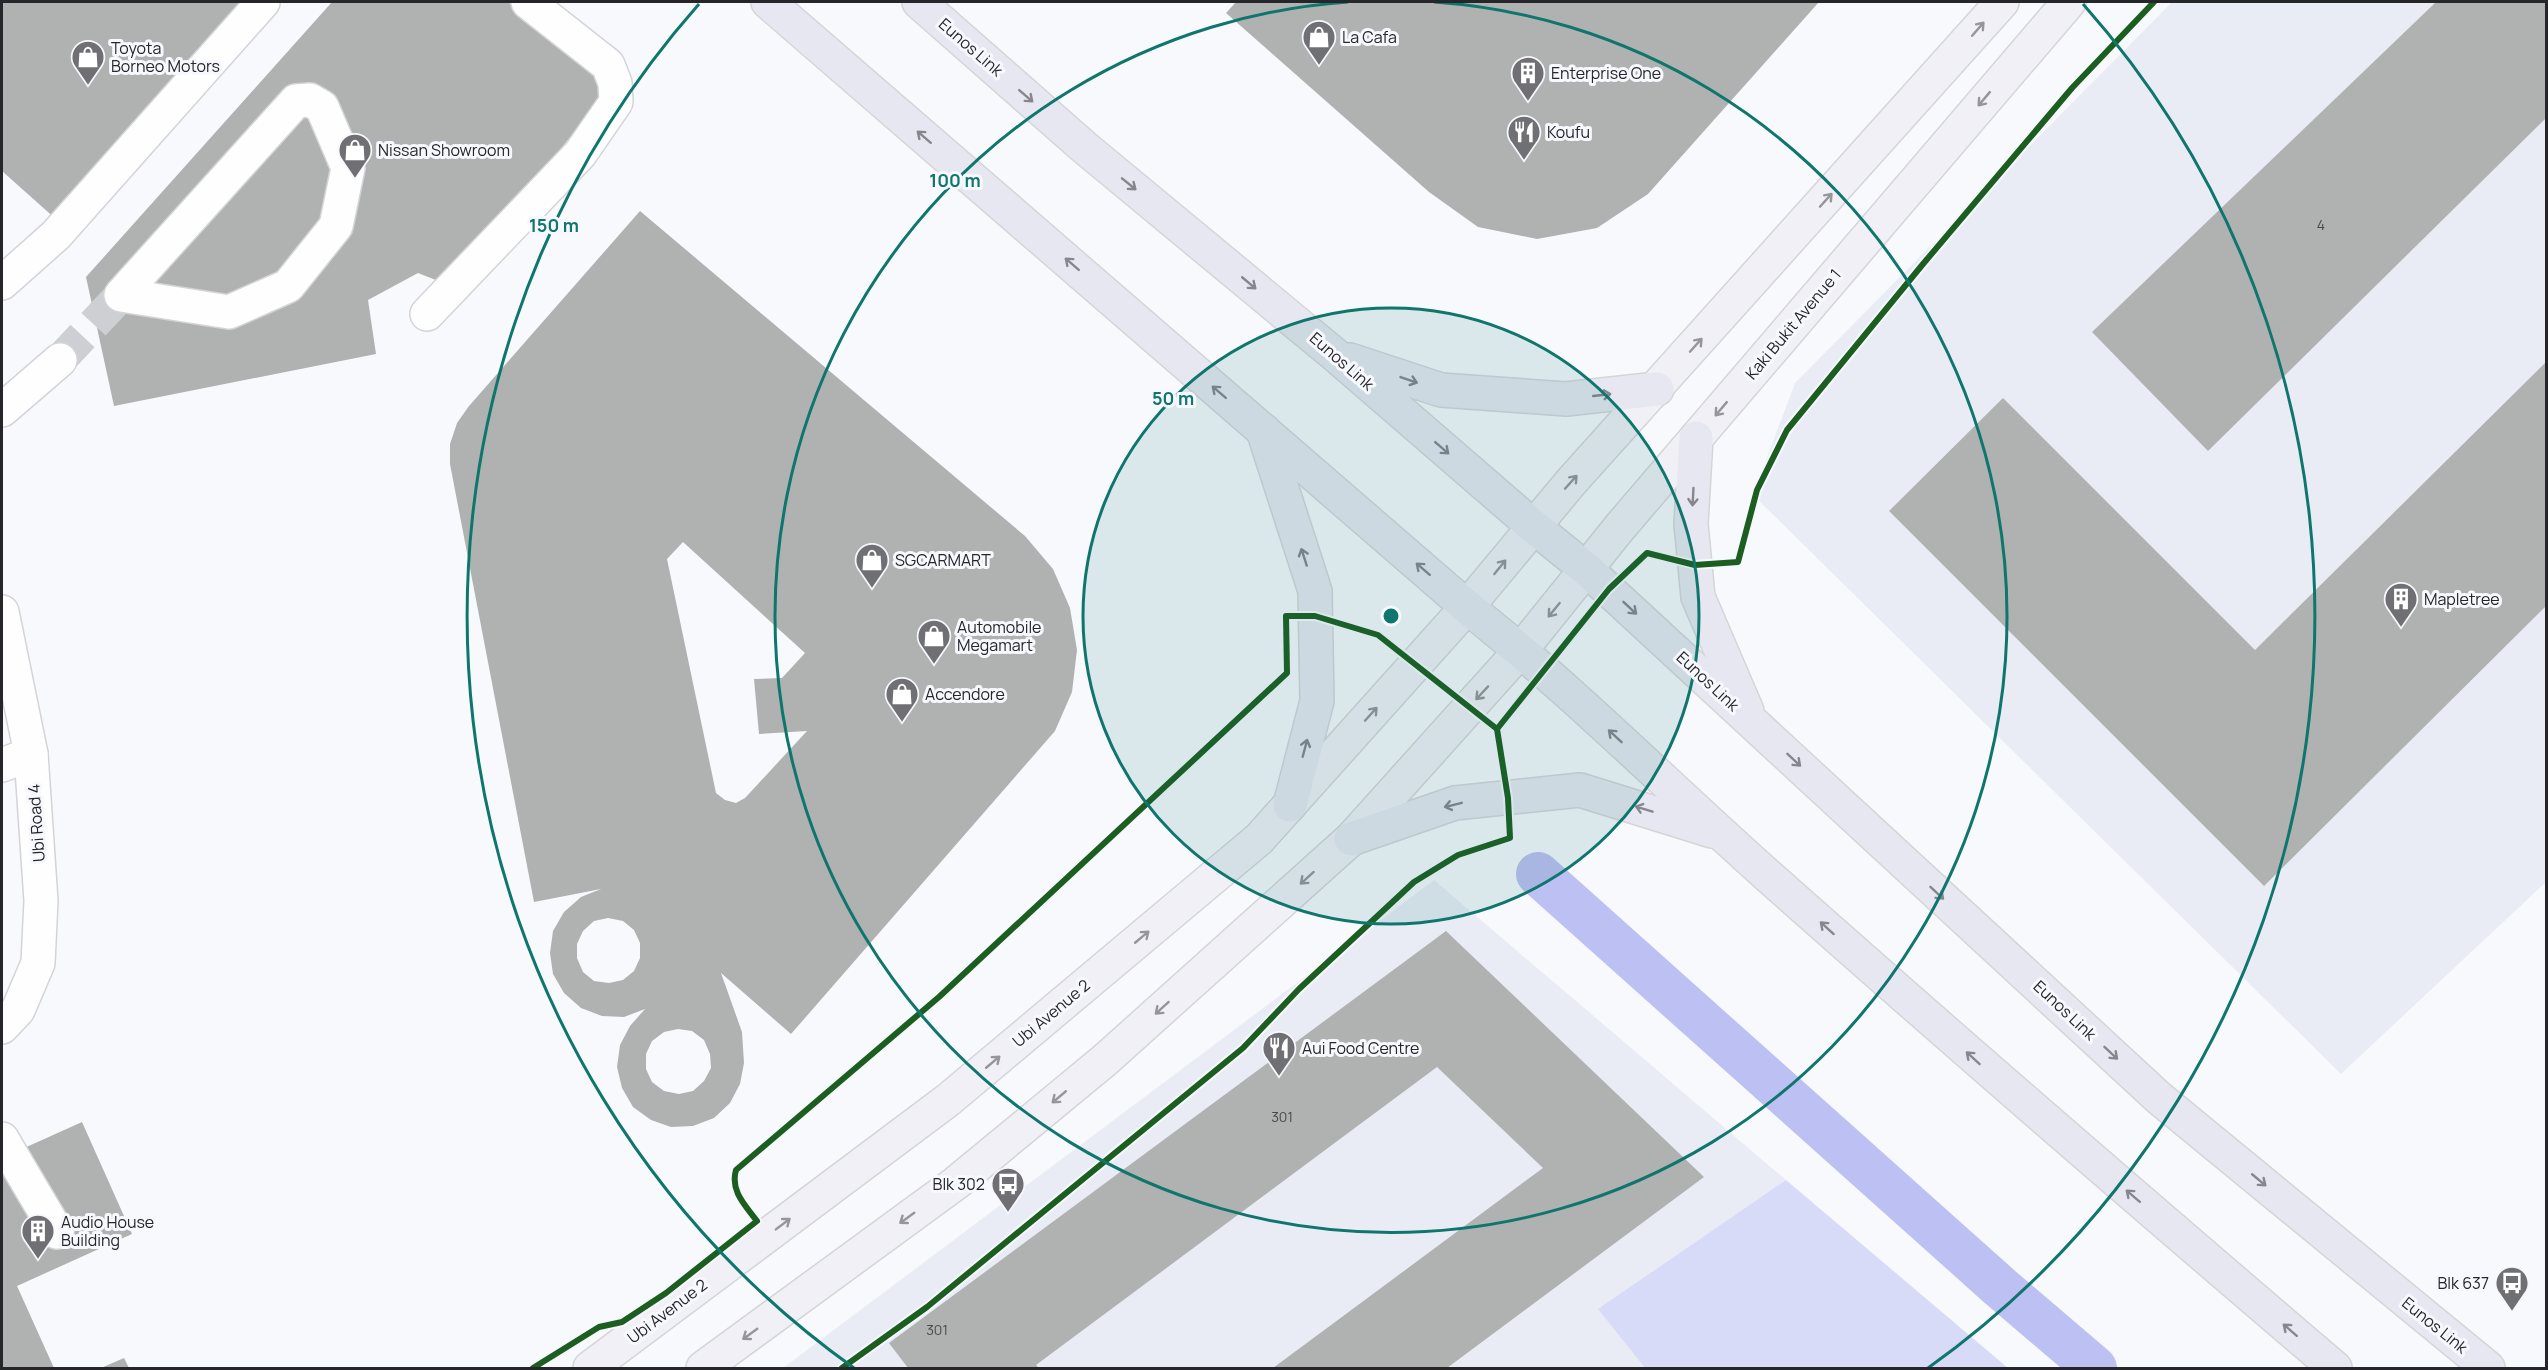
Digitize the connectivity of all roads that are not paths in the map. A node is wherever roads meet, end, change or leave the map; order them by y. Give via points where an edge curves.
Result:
1 (263, 2) edge
2 (528, 2) edge
3 (768, 2) edge
4 (919, 2) edge
5 (2002, 2) edge
6 (2069, 2) edge
7 (348, 168) joint
8 (2, 283) edge
9 (428, 314) dead end
10 (1334, 354) junction
11 (60, 360) tunnel mouth
12 (1657, 388) junction
13 (2, 410) edge
14 (1263, 430) junction
15 (1696, 438) junction
16 (1533, 526) junction
17 (1586, 569) junction
18 (1467, 607) junction
19 (2, 612) edge
20 (1521, 650) junction
21 (1751, 721) junction
22 (16, 759) edge
23 (1290, 805) junction
24 (1720, 833) junction
25 (1350, 838) junction
26 (2, 1027) edge
27 (2, 1139) edge
28 (57, 1232) dead end
29 (590, 1368) edge
30 (703, 1368) edge
31 (2335, 1368) edge
32 (2488, 1368) edge

1 - 8 street via 56,235
2 - 9 street via 608,65 615,83 616,102 580,154
14 -> 3 highway
4 -> 10 highway, Eunos Link via 1084,147
12 -> 5 main road
6 -> 15 main road, Kaki Bukit Avenue 1
7 - 7 street via 336,226 288,286 229,312 121,295 296,101 310,100 322,107
10 -> 12 highway via 1441,390 1566,399
10 -> 16 highway, Eunos Link
11 - 13 street
16 -> 12 main road
18 -> 14 highway
23 -> 14 highway via 1317,701 1315,591
15 - 17 main road, Kaki Bukit Avenue 1
15 -> 21 highway via 1691,524 1698,597
16 - 17 highway, Eunos Link
18 -> 16 main road
17 -> 20 main road, Kaki Bukit Avenue 1
17 -> 21 highway, Eunos Link
18 - 20 highway
23 -> 18 main road, Ubi Avenue 2
19 - 22 street, Ubi Road 4
24 -> 20 highway
20 -> 25 main road
21 -> 32 highway, Eunos Link via 2159,1098
22 - 26 street, Ubi Road 4 via 41,901 38,963 18,1010
29 -> 23 main road, Ubi Avenue 2 via 948,1100 1259,838
24 -> 25 highway via 1580,790 1455,803
31 -> 24 highway via 2016,1096
25 -> 30 main road via 1105,1060 956,1183
27 - 28 street

